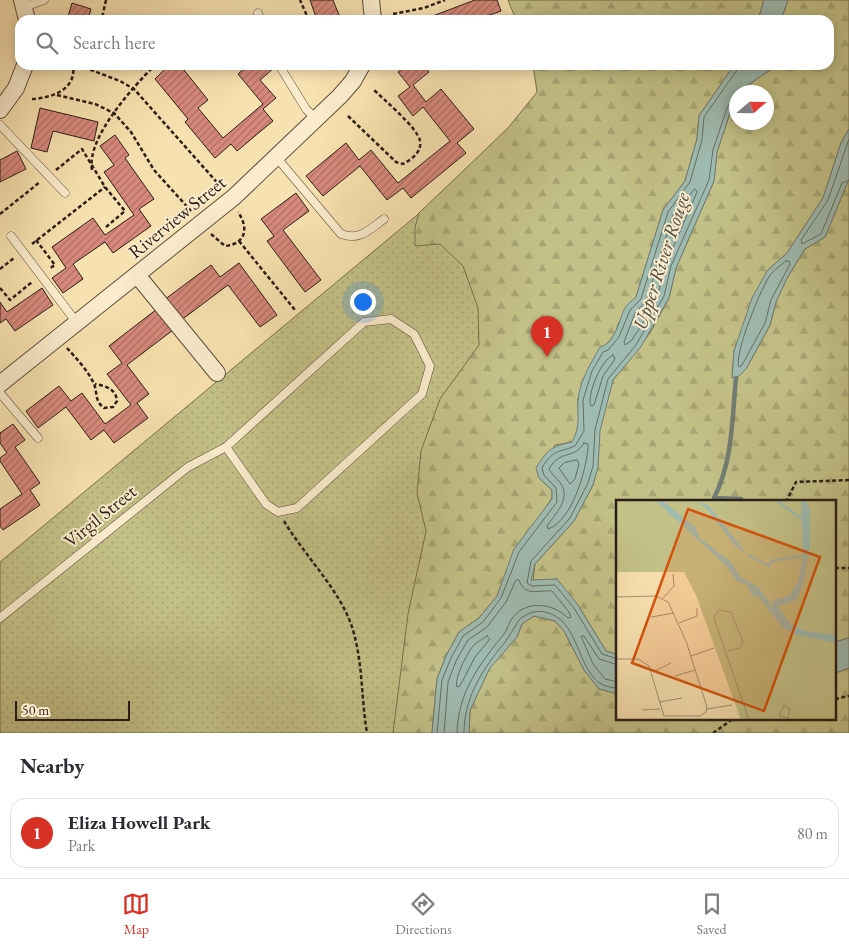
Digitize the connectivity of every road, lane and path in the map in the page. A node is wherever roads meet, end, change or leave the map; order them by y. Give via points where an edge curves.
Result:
1 (44, 0) edge
2 (106, 0) edge
3 (300, 0) edge
4 (371, 0) edge
5 (445, 0) edge
6 (25, 9) edge
7 (393, 14) dead end
8 (103, 15) edge
9 (307, 15) edge
10 (372, 15) edge
11 (23, 70) edge
12 (72, 70) edge
13 (91, 70) edge
14 (151, 70) edge
15 (282, 70) edge
16 (359, 70) edge
17 (134, 89) junction
18 (373, 89) dead end
19 (56, 95) junction
20 (32, 99) dead end
21 (0, 110) edge
22 (114, 113) junction
23 (348, 116) dead end
24 (316, 120) junction
25 (0, 125) edge
26 (277, 158) junction
27 (90, 162) junction
28 (92, 170) dead end
29 (53, 172) dead end
30 (46, 177) dead end
31 (105, 187) junction
32 (65, 193) dead end
33 (226, 193) dead end
34 (0, 214) edge
35 (195, 217) dead end
36 (241, 217) dead end
37 (384, 219) dead end
38 (106, 227) dead end
39 (210, 233) dead end
40 (11, 236) dead end
41 (36, 240) junction
42 (239, 241) junction
43 (28, 247) dead end
44 (19, 254) dead end
45 (0, 269) edge
46 (46, 272) dead end
47 (137, 275) junction
48 (38, 278) dead end
49 (0, 288) edge
50 (295, 310) dead end
51 (77, 322) junction
52 (59, 337) junction
53 (217, 373) dead end
54 (0, 384) edge
55 (95, 384) junction
56 (0, 393) edge
57 (38, 438) dead end
58 (226, 448) junction
59 (849, 480) edge
60 (787, 500) edge
61 (278, 512) junction
62 (836, 568) edge
63 (849, 568) edge
64 (0, 618) edge
65 (849, 696) edge
66 (836, 699) edge
67 (732, 720) edge
68 (367, 733) edge
69 (712, 733) edge

1 - 6 lane
2 - 8 path
3 - 9 path
4 - 10 street
5 - 7 path
11 - 21 street via 16,88
12 - 19 path via 70,80
13 - 17 path
14 - 17 path
15 - 24 lane
16 - 24 street, Riverview Street via 353,81
17 - 22 path
17 - 33 path
18 - 23 path via 418,135 420,147 417,154 403,164 396,162
19 - 20 path
19 - 22 path via 95,104
22 - 27 path
22 - 35 path via 131,132 154,170
24 - 26 street, Riverview Street
25 - 32 lane
26 - 37 lane via 341,234 361,236
26 - 47 street, Riverview Street
27 - 28 path
27 - 29 path via 82,149
27 - 31 path
30 - 34 path
31 - 38 path via 125,211
31 - 41 path
36 - 42 path via 246,234
39 - 42 path via 225,246
40 - 51 lane
41 - 43 path
41 - 46 path via 55,265
42 - 50 path
44 - 45 path
47 - 51 street, Riverview Street
47 - 53 street
48 - 49 path via 10,300
51 - 52 street, Riverview Street
52 - 54 street, Riverview Street
52 - 55 path
55 - 55 path via 95,398 99,404 104,408 113,407 117,401 113,392 108,386
56 - 57 lane
58 - 61 lane via 266,504
58 - 61 lane, Virgil Street via 364,322 391,319 414,334 430,366 422,394 297,508
58 - 64 lane, Virgil Street via 188,467
59 - 60 path via 796,482
61 - 68 path via 329,586 351,625 358,650
62 - 63 path
65 - 66 path
67 - 69 path

